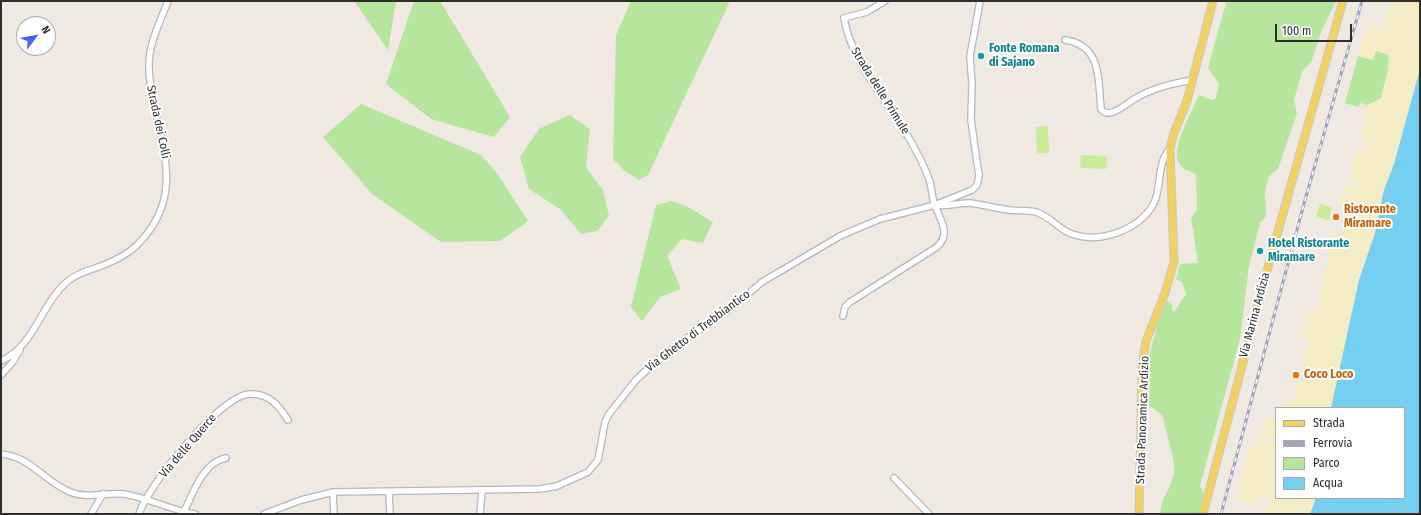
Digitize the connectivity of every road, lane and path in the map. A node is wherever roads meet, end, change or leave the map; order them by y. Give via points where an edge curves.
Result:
1 (168, 1) edge
2 (884, 1) edge
3 (980, 1) edge
4 (1213, 1) edge
5 (1343, 1) edge
6 (1065, 40) dead end
7 (1193, 80) junction
8 (1170, 148) junction
9 (935, 205) junction
10 (843, 316) dead end
11 (21, 347) junction
12 (1, 361) edge
13 (1, 375) edge
14 (288, 420) dead end
15 (1, 454) edge
16 (226, 458) dead end
17 (894, 478) dead end
18 (482, 491) junction
19 (333, 492) junction
20 (390, 492) junction
21 (103, 494) junction
22 (145, 500) junction
23 (184, 512) junction
24 (91, 514) edge
25 (138, 514) edge
26 (195, 514) edge
27 (264, 514) edge
28 (334, 514) edge
29 (390, 514) edge
30 (480, 514) edge
31 (928, 514) edge
32 (1139, 514) edge
33 (1203, 514) edge

1 - 11 street, Strada dei Colli via 151,48 149,65 150,84 167,165 167,183 157,218 138,244 124,255 68,281 57,292
2 - 9 street, Strada delle Primule via 867,12 844,18 847,33 867,73 913,147 930,182
3 - 9 street via 970,56 971,120 979,176 977,185 972,190
4 - 7 main road, Strada Panoramica Ardizio
5 - 33 main road, Via Marina Ardizia via 1271,256
6 - 7 street via 1082,45 1093,58 1101,109 1104,112 1119,109 1147,93 1177,82
7 - 8 main road, Strada Panoramica Ardizio
8 - 9 street via 1161,164 1158,190 1147,213 1133,225 1104,236 1084,237 1073,234 1035,212 970,203 943,207
8 - 32 main road, Strada Panoramica Ardizio via 1174,262 1166,293 1146,341 1142,366
9 - 10 street via 944,228 943,242 850,302 845,307
9 - 18 street, Via Ghetto di Trebbiantico via 880,219 840,236 762,282 728,310 681,342 636,380 609,414 605,422 598,460 588,472 557,486
11 - 12 street, Strada dei Colli
11 - 13 street
14 - 22 street, Via delle Querce via 279,405 268,398 250,394 237,397 204,425
15 - 21 street via 22,459 71,492 83,495
16 - 23 street via 211,465 197,485
17 - 31 street
18 - 20 street, Via Ghetto di Trebbiantico
18 - 30 street
19 - 20 street, Via Ghetto di Trebbiantico
19 - 27 street, Via Ghetto di Trebbiantico via 313,496
19 - 28 street
20 - 29 street
21 - 22 street via 122,494
21 - 24 street
22 - 23 street
22 - 25 street, Via delle Querce
23 - 26 street

